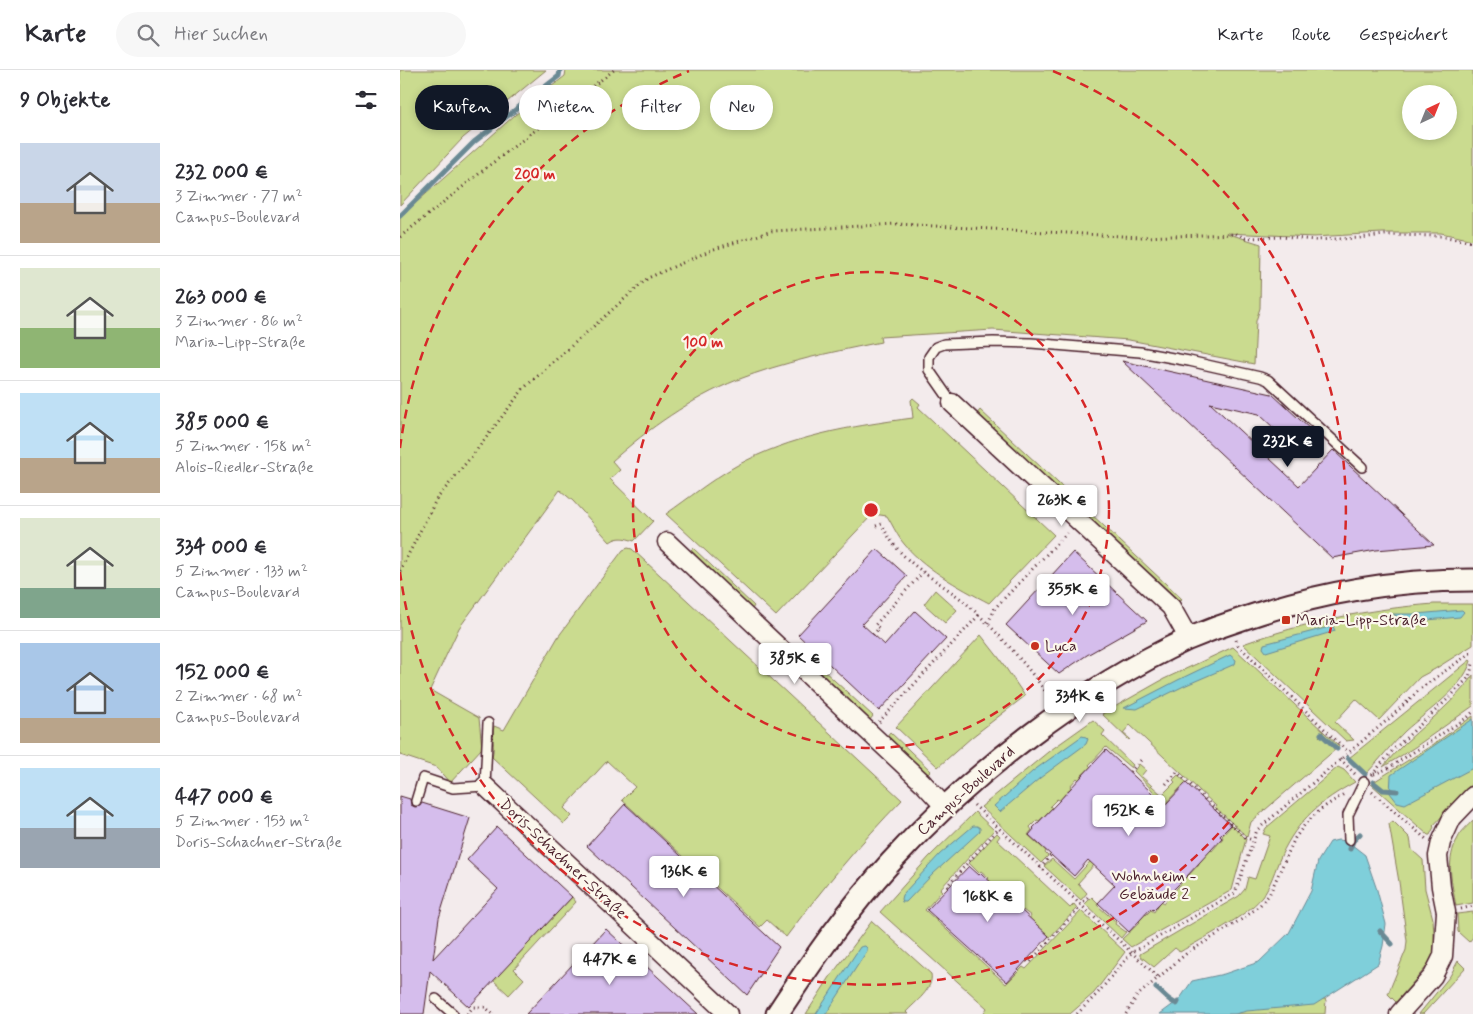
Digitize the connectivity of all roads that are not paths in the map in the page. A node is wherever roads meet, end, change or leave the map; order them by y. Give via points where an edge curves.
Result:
1 (952, 402) joint
2 (1362, 467) dead end
3 (667, 542) dead end
4 (1473, 580) edge
5 (1189, 639) junction
6 (488, 723) dead end
7 (1361, 780) road end
8 (485, 786) junction
9 (1473, 796) edge
10 (416, 801) dead end
11 (945, 807) junction
12 (1349, 840) dead end
13 (436, 999) dead end
14 (453, 1014) edge
15 (728, 1014) edge
16 (777, 1014) edge
17 (1399, 1014) edge

1 - 2 lane via 929,370 929,357 936,347 944,344 1031,343 1140,352 1268,380
1 - 5 street via 1171,607
3 - 11 street
4 - 5 street, Campus-Boulevard via 1399,582 1328,594 1269,610
5 - 11 street, Campus-Boulevard via 1092,692 1061,713
6 - 8 lane
7 - 12 lane via 1348,815
8 - 10 lane via 453,788 423,778
8 - 15 street, Doris-Schachner-Straße
9 - 17 street via 1452,818 1438,856 1446,912 1443,956 1433,976
11 - 16 street, Campus-Boulevard via 858,900
13 - 14 lane

